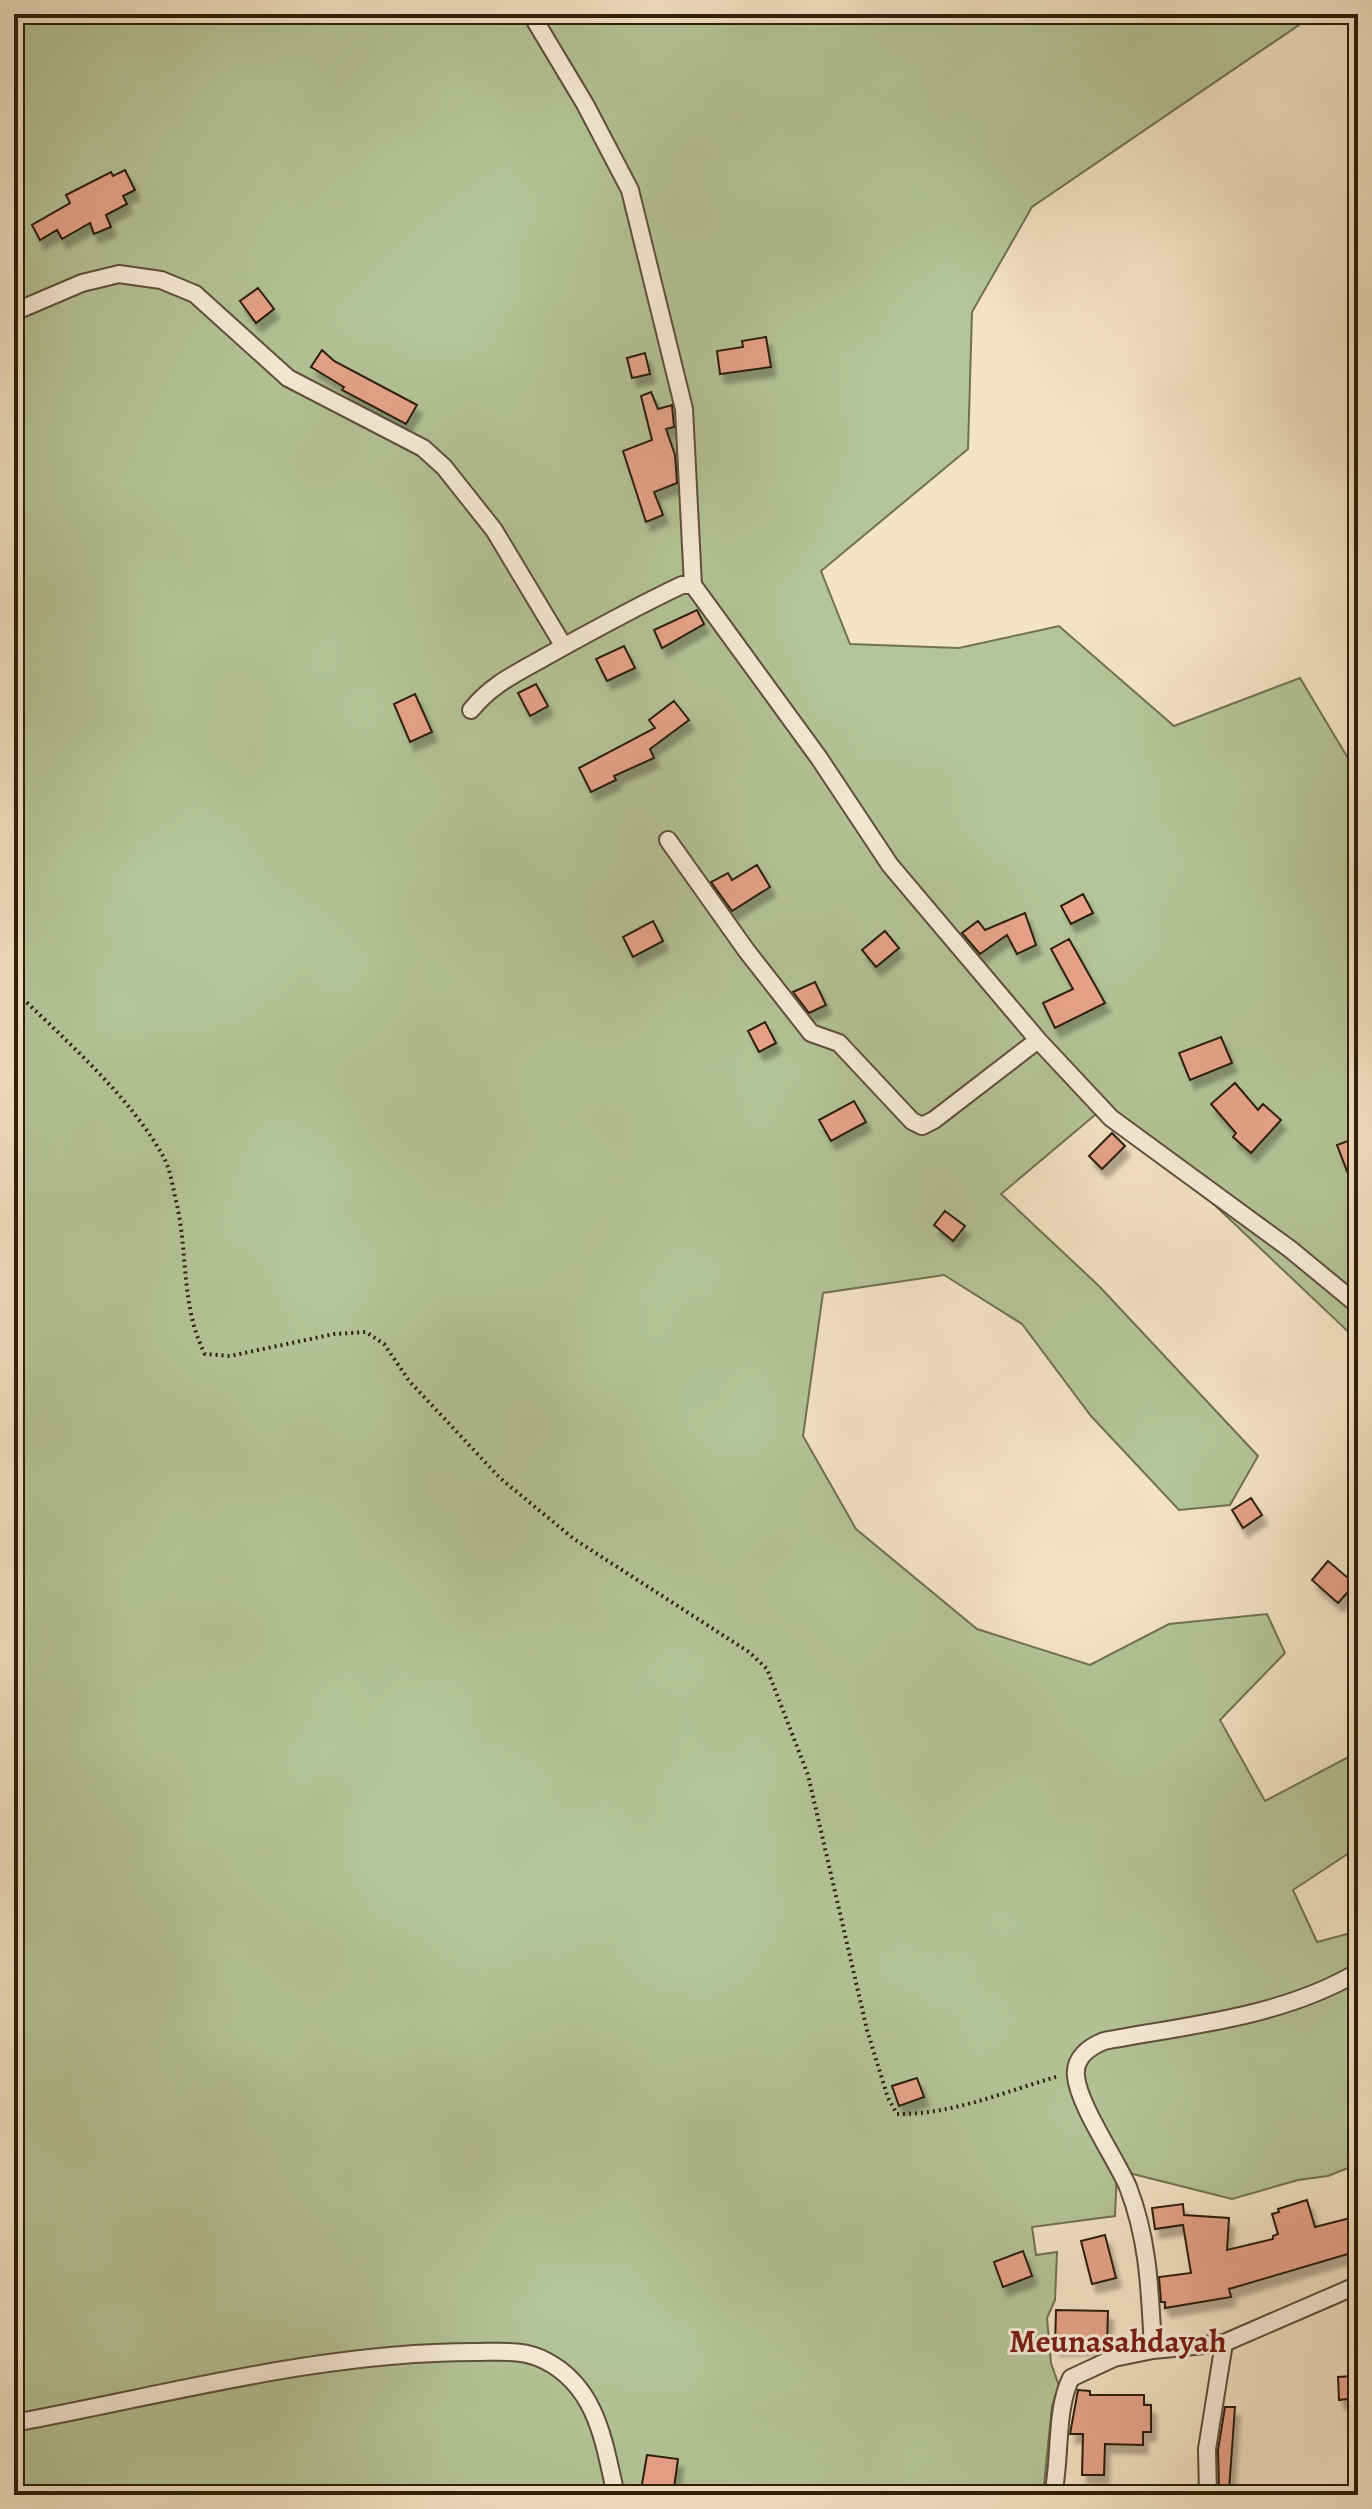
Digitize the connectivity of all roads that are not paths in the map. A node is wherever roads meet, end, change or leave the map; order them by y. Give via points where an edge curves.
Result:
1 (531, 14) edge
2 (14, 312) edge
3 (693, 585) junction
4 (563, 645) junction
5 (471, 710) dead end
6 (668, 840) dead end
7 (1038, 1040) junction
8 (1358, 1305) edge
9 (1358, 1972) edge
10 (1358, 2285) edge
11 (1224, 2343) junction
12 (1153, 2350) junction
13 (14, 2423) edge
14 (616, 2495) edge
15 (1053, 2495) edge
16 (1208, 2495) edge

1 - 3 street via 630,190 684,409
2 - 4 street via 82,283 119,274 161,280 195,294 288,378 423,448 444,467 494,530
3 - 4 street via 682,585
3 - 7 street via 890,865
4 - 5 street via 509,676
6 - 7 street via 811,1033 839,1043 912,1121 922,1126 934,1120
7 - 8 street via 1111,1118
9 - 12 street via 1265,2011 1104,2041 1078,2061 1081,2093 1127,2185 1144,2235
10 - 11 street
11 - 12 street
11 - 16 street via 1207,2449
12 - 15 street via 1114,2358 1071,2378 1061,2410 1060,2465
13 - 14 street via 358,2357 522,2352 546,2361 588,2397

